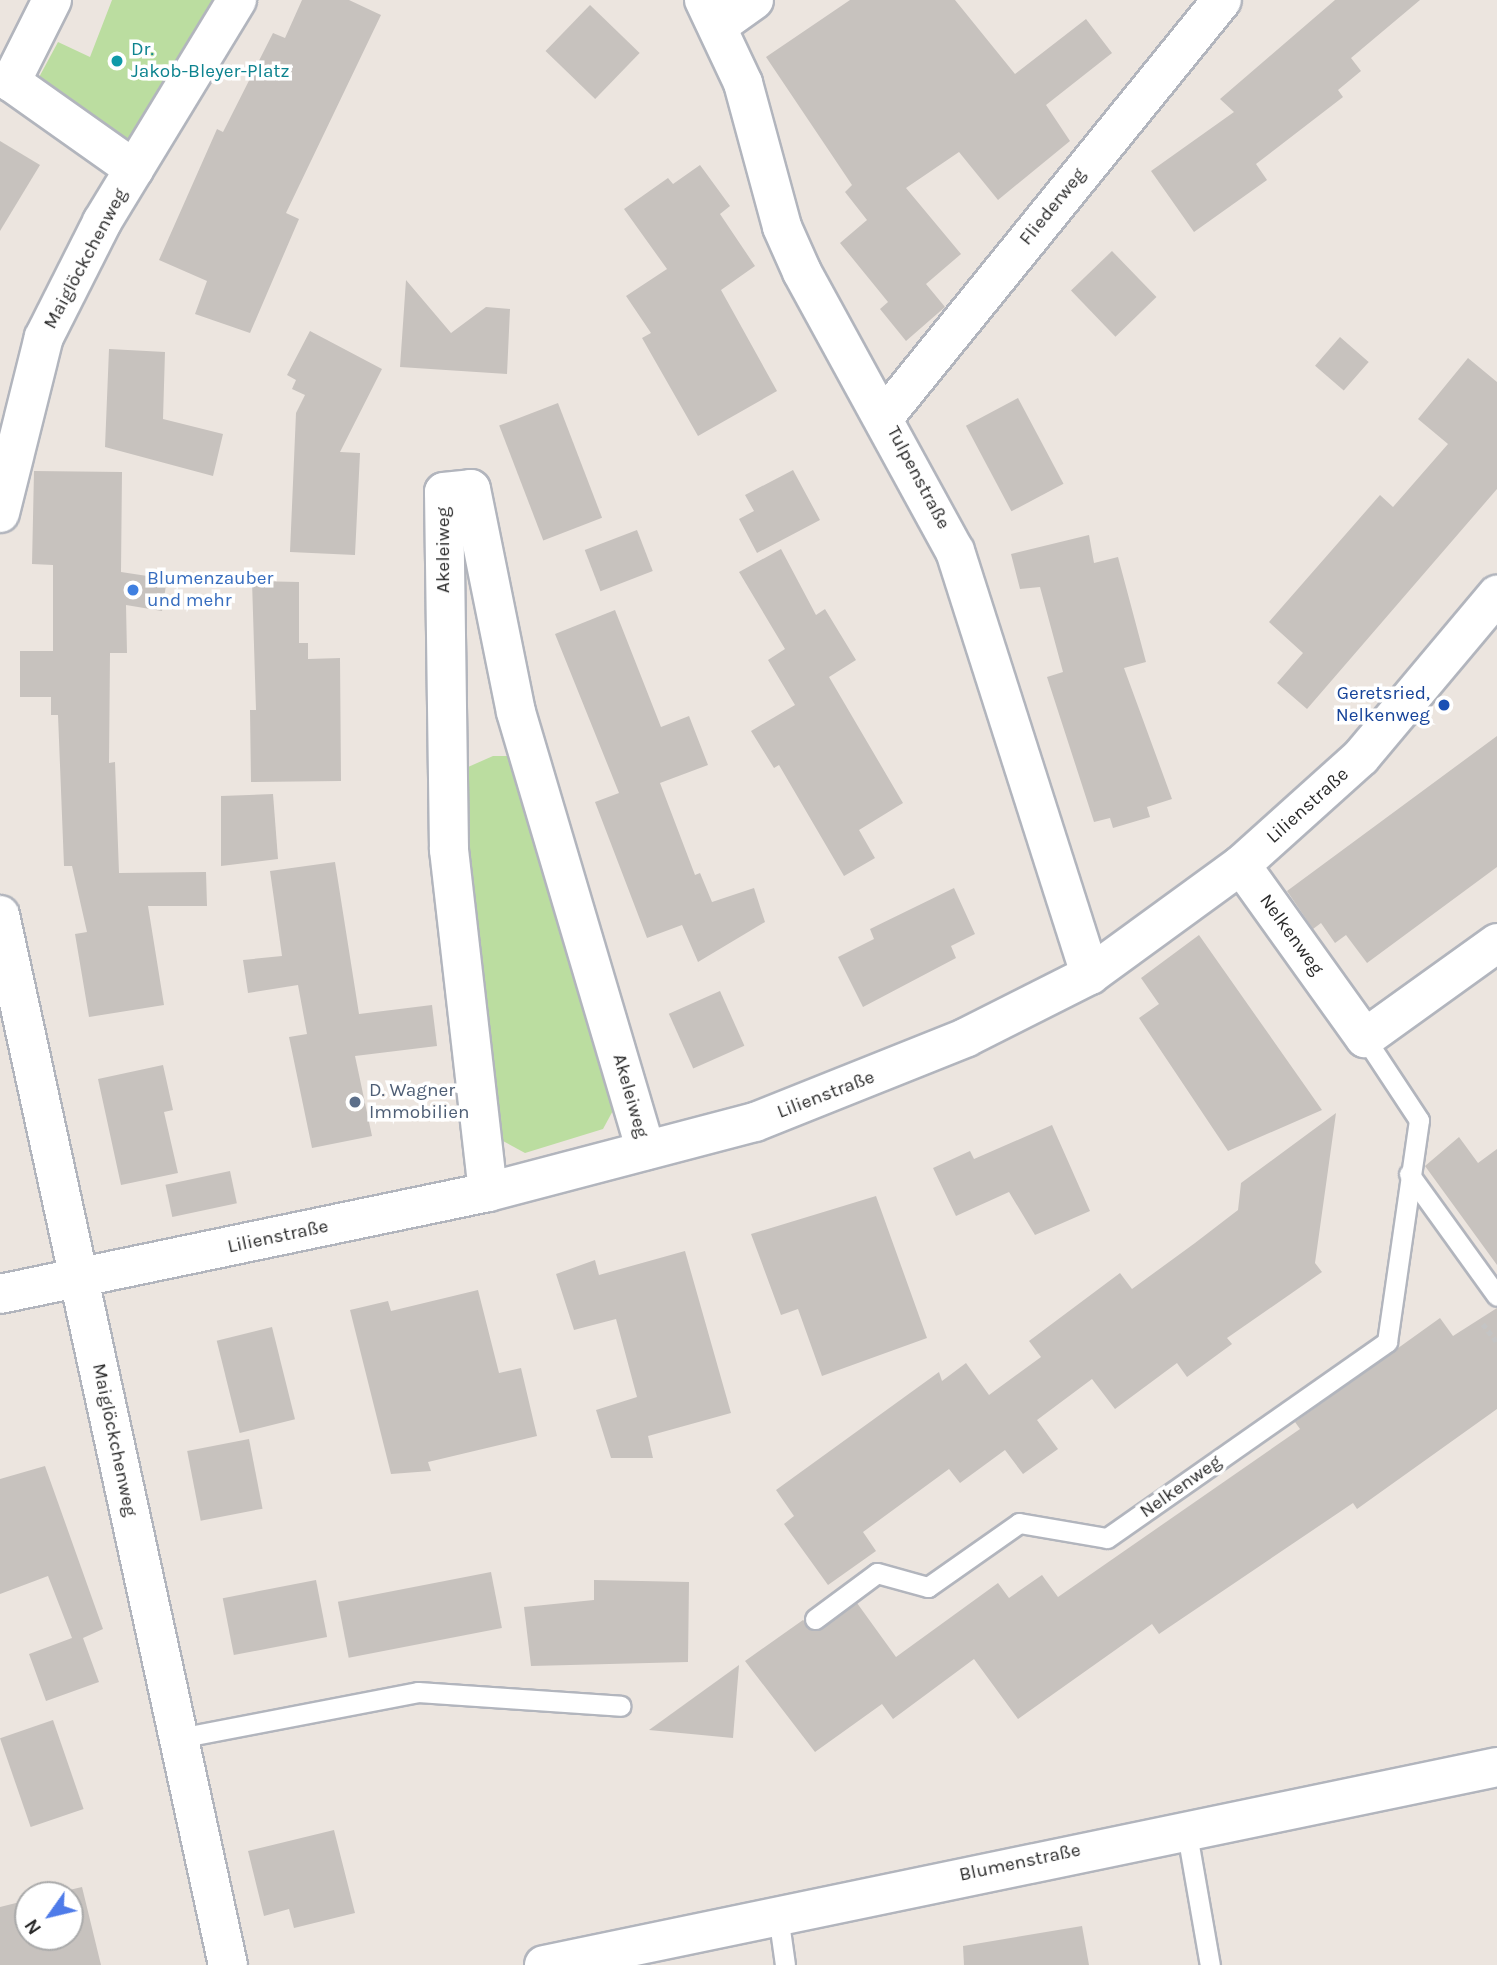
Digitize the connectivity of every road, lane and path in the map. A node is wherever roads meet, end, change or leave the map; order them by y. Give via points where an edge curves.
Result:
1 (52, 0) edge
2 (237, 0) edge
3 (754, 0) edge
4 (1222, 0) edge
5 (712, 12) edge
6 (6, 79) edge
7 (134, 169) junction
8 (886, 416) junction
9 (0, 513) edge
10 (1497, 596) edge
11 (1241, 865) junction
12 (0, 915) edge
13 (1495, 948) edge
14 (1090, 975) junction
15 (1365, 1038) junction
16 (646, 1150) junction
17 (1409, 1174) junction
18 (488, 1192) junction
19 (79, 1280) junction
20 (0, 1294) edge
21 (1497, 1296) edge
22 (815, 1619) dead end
23 (621, 1706) dead end
24 (179, 1738) junction
25 (1497, 1767) edge
26 (1186, 1828) junction
27 (778, 1915) junction
28 (229, 1965) edge
29 (544, 1965) edge
30 (785, 1965) edge
31 (1210, 1965) edge

1 - 6 street, Maiglöckchenweg
2 - 7 street, Maiglöckchenweg
3 - 5 street
4 - 8 street, Fliederweg
5 - 8 street, Tulpenstraße via 743,83 782,227 831,327
6 - 7 street, Maiglöckchenweg
7 - 9 street, Maiglöckchenweg via 44,337
8 - 14 street, Tulpenstraße via 956,551
10 - 11 street, Lilienstraße via 1361,757
11 - 14 street, Lilienstraße
11 - 15 street, Nelkenweg
12 - 19 street, Maiglöckchenweg
13 - 15 street
14 - 16 street, Lilienstraße via 888,1072 755,1122
15 - 17 lane, Nelkenweg via 1419,1120
16 - 18 street, Lilienstraße
16 - 18 street, Akeleiweg via 516,712 471,489 444,492 449,850
17 - 21 lane
17 - 22 lane, Nelkenweg via 1387,1342 1107,1538 1019,1523 928,1587 877,1573
18 - 19 street, Lilienstraße
19 - 20 street, Lilienstraße
19 - 24 street, Maiglöckchenweg
23 - 24 lane via 418,1692
24 - 28 street, Maiglöckchenweg
25 - 26 street, Blumenstraße
26 - 27 street, Blumenstraße
26 - 31 lane
27 - 29 street, Blumenstraße
27 - 30 lane

